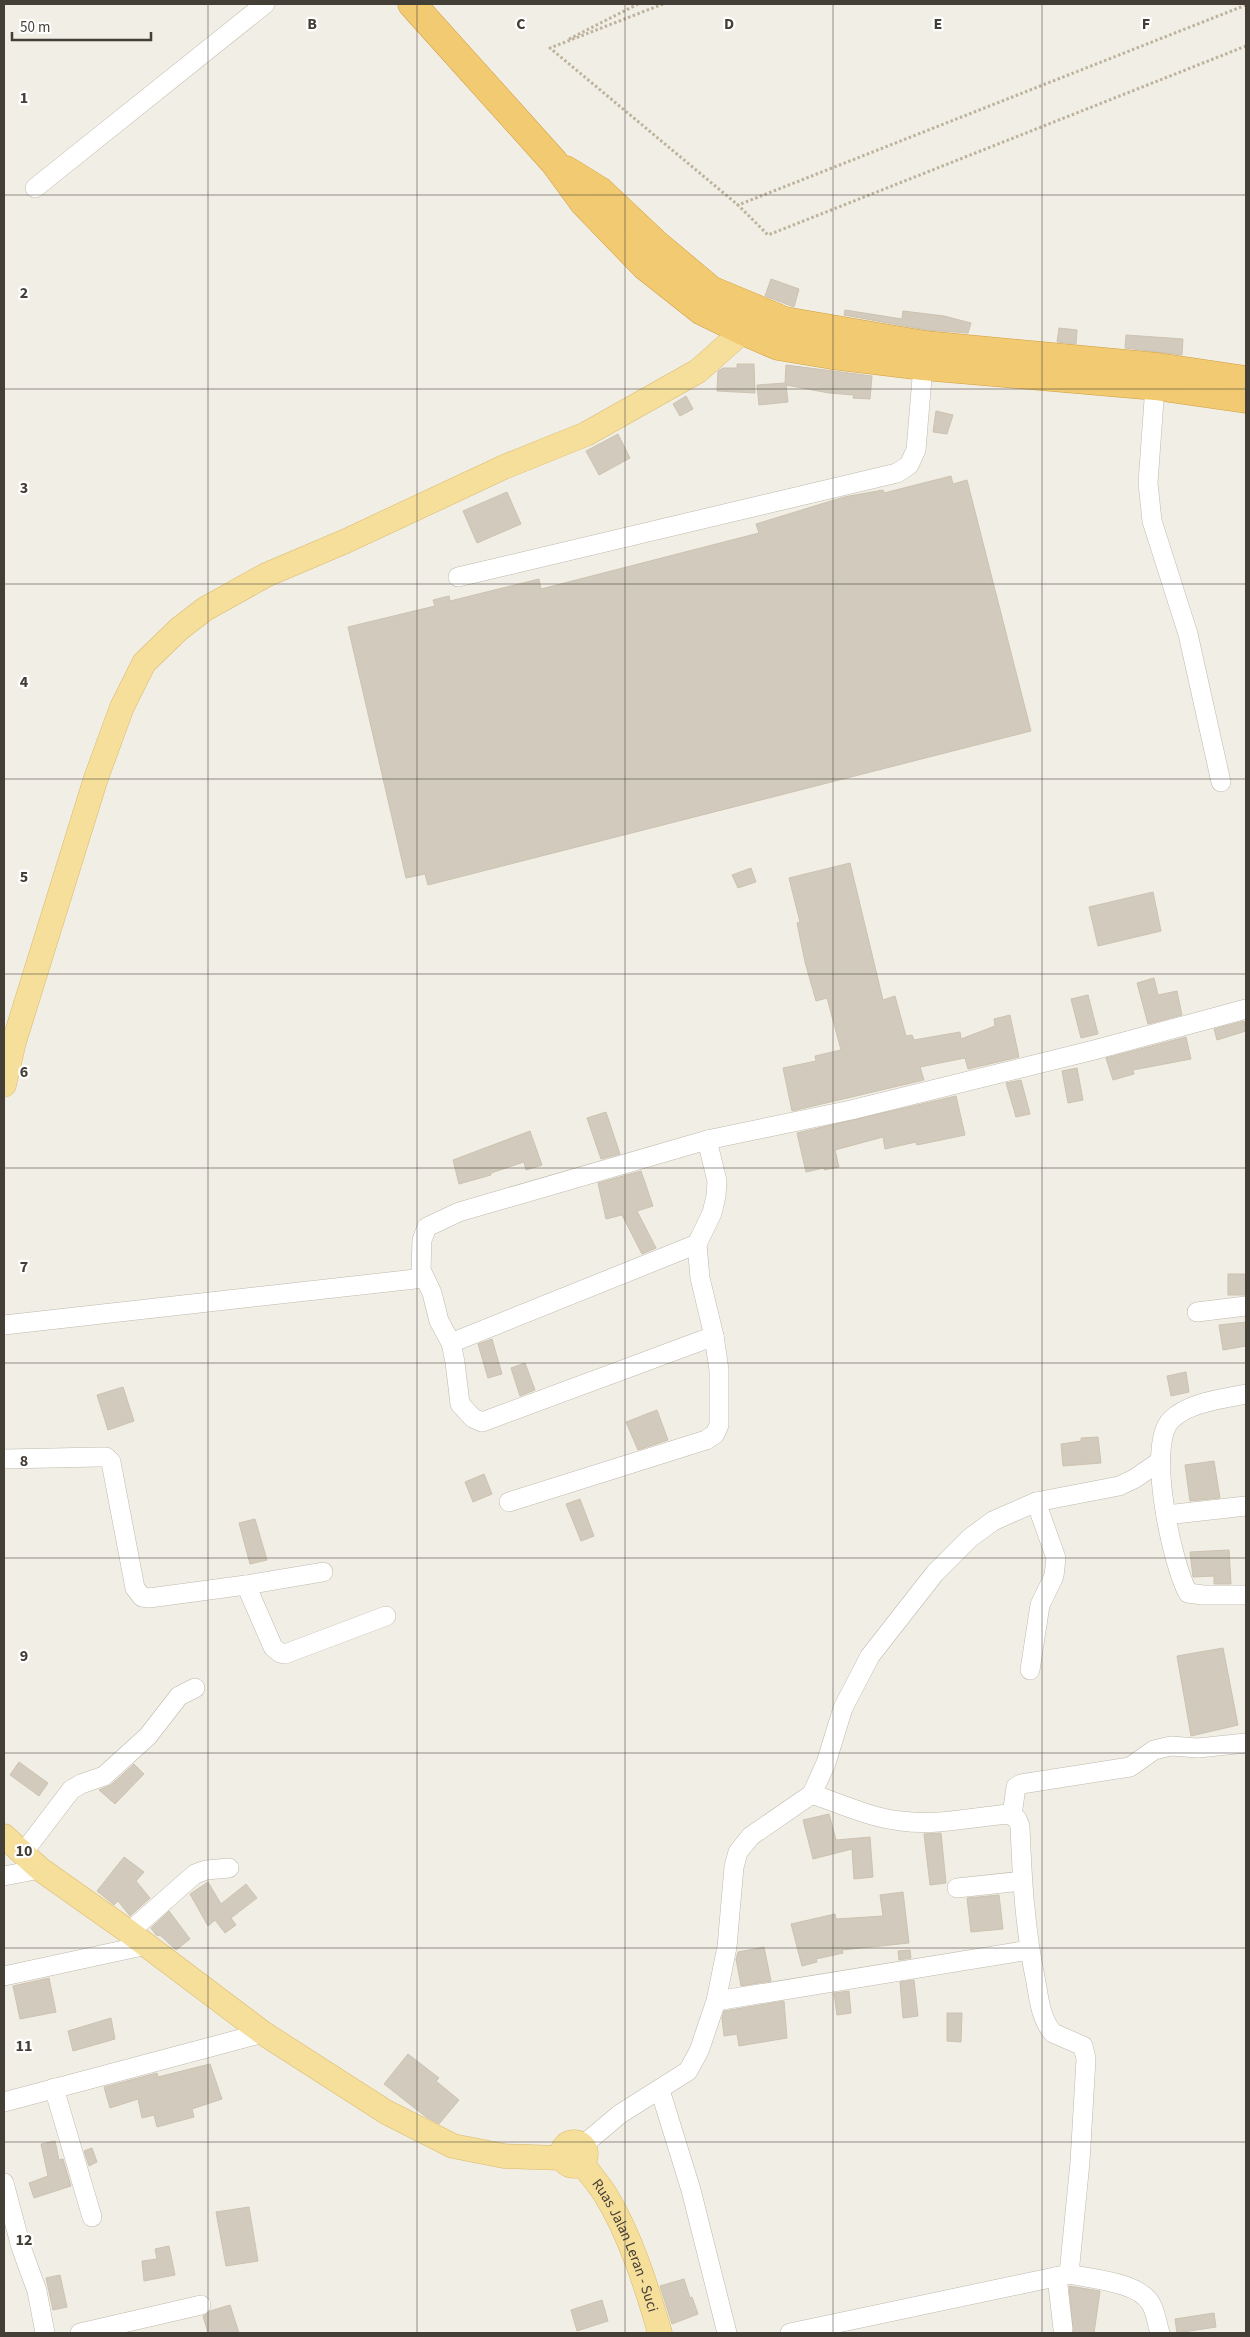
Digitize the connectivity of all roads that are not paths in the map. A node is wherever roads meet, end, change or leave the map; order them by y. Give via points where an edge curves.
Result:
1 (265, 4) edge
2 (412, 4) edge
3 (35, 188) dead end
4 (707, 301) junction
5 (742, 331) junction
6 (923, 366) junction
7 (1246, 380) edge
8 (1155, 386) junction
9 (1246, 399) edge
10 (458, 577) dead end
11 (1221, 782) dead end
12 (1246, 1009) edge
13 (4, 1085) edge
14 (707, 1140) junction
15 (698, 1244) junction
16 (424, 1278) junction
17 (1246, 1306) edge
18 (1197, 1312) dead end
19 (4, 1325) edge
20 (714, 1336) junction
21 (450, 1343) junction
22 (1246, 1394) edge
23 (4, 1459) edge
24 (1159, 1462) junction
25 (509, 1502) dead end
26 (1036, 1502) junction
27 (1246, 1506) edge
28 (1166, 1515) junction
29 (323, 1572) dead end
30 (246, 1585) junction
31 (1246, 1595) edge
32 (386, 1616) dead end
33 (1030, 1670) dead end
34 (195, 1688) dead end
35 (1246, 1743) edge
36 (812, 1794) junction
37 (1012, 1814) junction
38 (4, 1836) edge
39 (31, 1861) junction
40 (229, 1868) dead end
41 (4, 1876) edge
42 (1022, 1881) junction
43 (957, 1888) dead end
44 (138, 1938) junction
45 (1029, 1950) junction
46 (4, 1976) edge
47 (716, 2001) junction
48 (263, 2033) junction
49 (54, 2088) junction
50 (660, 2090) junction
51 (4, 2102) edge
52 (575, 2156) junction
53 (4, 2182) edge
54 (92, 2217) dead end
55 (1063, 2275) junction
56 (201, 2305) dead end
57 (1063, 2329) dead end
58 (45, 2333) edge
59 (80, 2333) edge
60 (660, 2333) edge
61 (727, 2333) edge
62 (790, 2333) edge
63 (1160, 2333) edge

1 - 3 street
2 - 4 highway via 554,162 584,203 645,266
4 - 5 highway
4 - 7 highway via 785,321 925,346 1158,366
5 - 6 highway via 778,346
5 - 13 main road via 698,371 586,434 504,467 249,585 205,609 178,628 144,662 122,707 96,778 14,1042
6 - 8 highway
6 - 10 street via 913,459 897,472
8 - 9 highway
8 - 11 street via 1148,483 1152,521 1188,634
12 - 14 street via 850,1110
14 - 15 street via 716,1196
14 - 16 street via 437,1221 427,1227 424,1234 421,1270
15 - 20 street via 700,1278
15 - 21 street
16 - 19 street
16 - 21 street
17 - 18 street
20 - 21 street via 482,1422 473,1418 460,1404
20 - 25 street via 719,1370 719,1425 716,1434 706,1440
22 - 24 street via 1189,1408 1176,1415 1167,1427
23 - 30 street via 106,1457 111,1462 135,1588 142,1596 149,1598
24 - 26 street via 1119,1486
24 - 28 street
26 - 33 street via 1056,1558 1054,1576 1040,1604
26 - 36 street via 993,1520 970,1538 936,1573 870,1656 843,1708 826,1763
27 - 28 street
28 - 31 street via 1188,1593
29 - 30 street
30 - 32 street via 273,1648 280,1653 285,1654
34 - 39 street via 179,1696 148,1736 104,1776 71,1790
35 - 37 street via 1198,1748 1171,1746 1154,1750 1130,1767 1021,1784 1016,1787
36 - 37 street via 874,1816 902,1822
36 - 47 street via 751,1836 738,1852 727,1947
37 - 42 street via 1020,1826
38 - 39 main road
39 - 41 street
39 - 44 main road
40 - 44 street via 194,1874
42 - 43 street
42 - 45 street
44 - 46 street
44 - 48 main road
45 - 47 street
45 - 55 street via 1041,2010 1049,2028 1053,2033 1080,2043 1085,2051 1080,2162
47 - 50 street via 695,2061
48 - 49 street
48 - 52 main road via 386,2112 453,2146 504,2156
49 - 51 street
49 - 54 street
50 - 52 street via 620,2114
50 - 61 street via 691,2190
52 - 60 main road, Ruas Jalan Leran - Suci via 605,2194 623,2230 651,2300
53 - 58 street via 37,2291
55 - 57 street
55 - 62 street
55 - 63 street via 1132,2288 1151,2304
56 - 59 street

